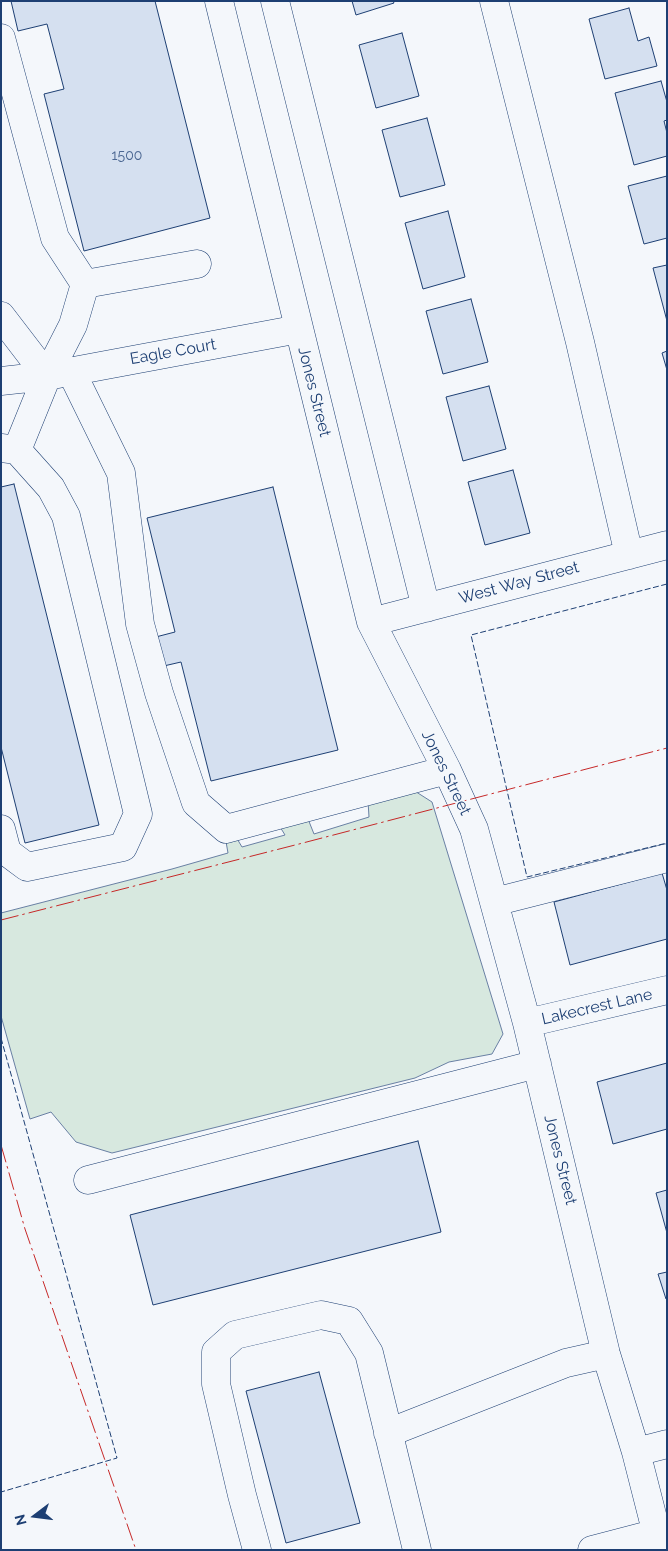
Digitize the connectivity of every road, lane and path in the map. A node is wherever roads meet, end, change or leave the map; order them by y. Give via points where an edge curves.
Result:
1 (219, 1) edge
2 (275, 1) edge
3 (494, 1) edge
4 (1, 38) edge
5 (197, 264) dead end
6 (85, 284) junction
7 (1, 316) edge
8 (299, 329) junction
9 (59, 373) junction
10 (1, 381) edge
11 (9, 449) edge
12 (667, 545) edge
13 (629, 555) junction
14 (426, 608) junction
15 (371, 622) junction
16 (447, 770) junction
17 (1, 829) edge
18 (667, 858) edge
19 (494, 902) junction
20 (667, 990) edge
21 (527, 1023) junction
22 (537, 1064) junction
23 (88, 1180) dead end
24 (606, 1354) junction
25 (388, 1433) junction
26 (667, 1444) edge
27 (636, 1452) junction
28 (659, 1541) edge
29 (257, 1550) edge
30 (417, 1550) edge
31 (592, 1550) edge

1 - 8 street, Jones Street
2 - 14 street
3 - 13 street via 580,342
4 - 6 street via 55,238
5 - 6 street
6 - 9 street
7 - 9 street
8 - 9 street, Eagle Court
8 - 15 street, Jones Street
9 - 10 street, Eagle Court
9 - 11 street
9 - 16 street via 121,473 140,624 196,803 226,828
11 - 17 street via 51,488 66,516 138,814 123,847 27,867 7,852
12 - 13 street, West Way Street
13 - 14 street, West Way Street
14 - 15 street, West Way Street
15 - 16 street, Jones Street
16 - 19 street, Jones Street via 474,829
18 - 19 street
19 - 21 street, Jones Street
20 - 21 street, Lakecrest Lane
21 - 22 street, Jones Street
22 - 23 street
22 - 24 street, Jones Street
24 - 25 street via 566,1362
24 - 27 street, Jones Street
25 - 29 street via 369,1353 349,1321 321,1315 235,1335 216,1352 216,1384
25 - 30 street
26 - 27 street
27 - 28 street, Jones Street
28 - 31 street

